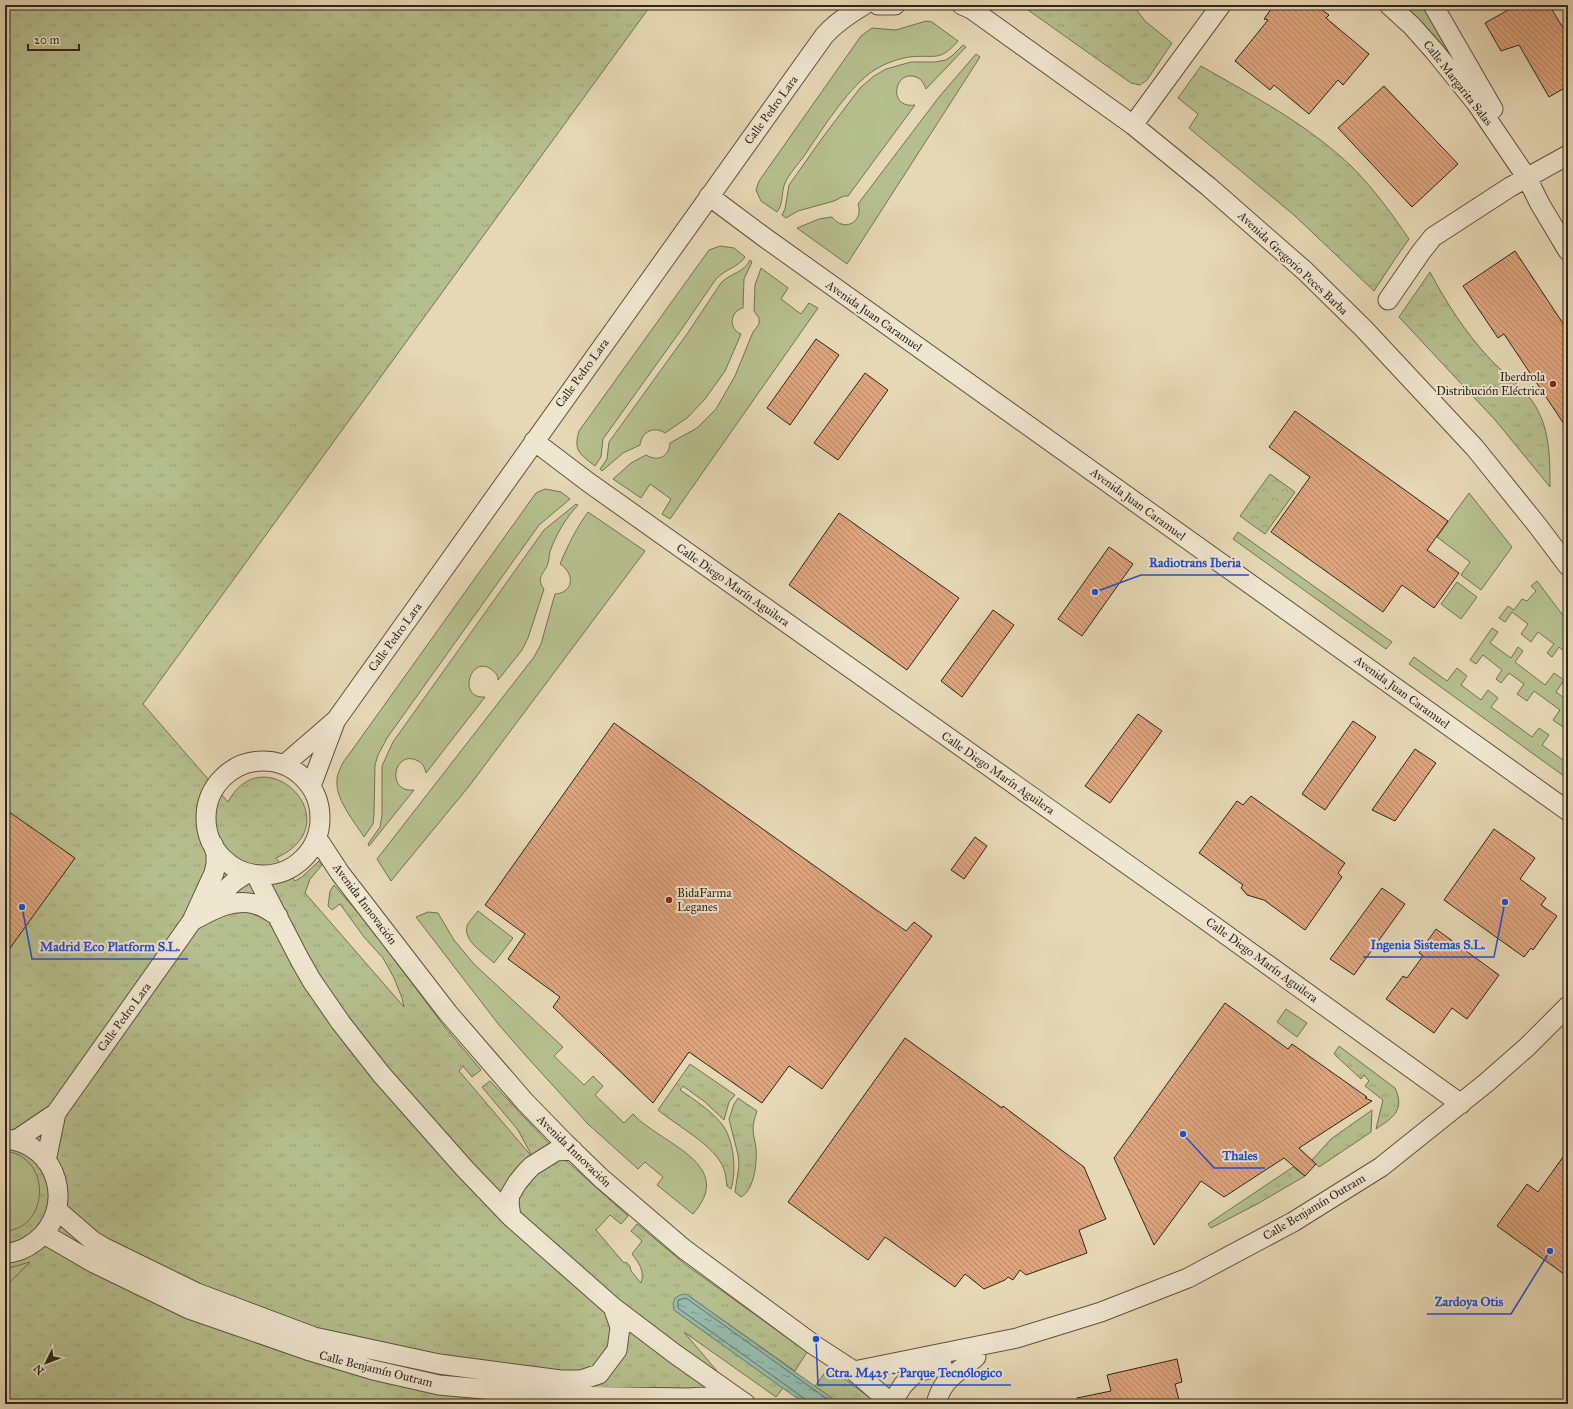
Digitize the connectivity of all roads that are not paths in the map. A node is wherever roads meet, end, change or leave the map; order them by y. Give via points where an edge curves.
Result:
1 (837, 5) edge
2 (864, 5) edge
3 (878, 5) edge
4 (895, 5) edge
5 (1221, 5) edge
6 (1389, 5) edge
7 (1433, 5) edge
8 (967, 6) edge
9 (831, 28) junction
10 (1133, 125) junction
11 (1568, 154) edge
12 (1523, 172) junction
13 (709, 196) junction
14 (1568, 252) edge
15 (1388, 300) dead end
16 (534, 441) junction
17 (1568, 566) edge
18 (336, 720) junction
19 (284, 765) junction
20 (311, 786) junction
21 (1568, 811) edge
22 (317, 838) junction
23 (213, 844) junction
24 (251, 874) junction
25 (278, 916) junction
26 (192, 921) junction
27 (1568, 1006) edge
28 (1461, 1104) junction
29 (56, 1113) junction
30 (10, 1139) edge
31 (573, 1150) junction
32 (46, 1161) junction
33 (57, 1210) junction
34 (511, 1217) junction
35 (44, 1234) junction
36 (5, 1253) edge
37 (613, 1307) junction
38 (1016, 1338) junction
39 (976, 1357) junction
40 (854, 1371) junction
41 (740, 1400) edge
42 (891, 1404) edge
43 (936, 1404) edge

1 - 9 street, Calle Pedro Lara
2 - 9 street, Calle Pedro Lara
3 - 4 street
5 - 10 street
6 - 12 street, Calle Margarita Salas via 1412,26 1477,104
7 - 12 street, Calle Margarita Salas via 1506,131
8 - 10 street, Avenida Gregorio Peces Barba
9 - 13 street, Calle Pedro Lara
10 - 17 street, Avenida Gregorio Peces Barba via 1263,233 1306,271 1364,329 1475,448
11 - 12 street
12 - 14 street, Calle Margarita Salas
12 - 15 street via 1433,238
13 - 16 street, Calle Pedro Lara
13 - 21 street, Avenida Juan Caramuel
16 - 18 street, Calle Pedro Lara
16 - 28 street, Calle Diego Marín Aguilera
18 - 19 street, Calle Pedro Lara
18 - 20 street, Calle Pedro Lara
19 - 20 street via 299,773
19 - 23 street via 272,761 249,762 229,772 221,780 212,794 207,811 206,822
20 - 22 street via 319,803 321,820
22 - 24 street via 312,850 293,867 269,875
22 - 31 street, Avenida Innovación via 340,873 448,1013 525,1102
23 - 24 street via 227,862
23 - 26 street, Calle Pedro Lara via 216,854 214,873
24 - 25 street
24 - 26 street, Calle Pedro Lara via 230,885
25 - 26 street via 256,904 239,902 217,907
25 - 34 street via 312,981 381,1074 455,1159
26 - 29 street, Calle Pedro Lara
27 - 28 street, Calle Benjamín Outram via 1527,1047
28 - 38 street, Calle Benjamín Outram via 1381,1167 1293,1222 1188,1278 1101,1312
29 - 30 street, Calle Pedro Lara
29 - 32 street, Calle Pedro Lara
30 - 32 street via 32,1147
31 - 34 street via 556,1151 526,1172 510,1195
31 - 40 street, Avenida Innovación via 684,1249 814,1345
32 - 33 street via 57,1181
33 - 35 street
33 - 37 street, Calle Benjamín Outram via 93,1241 197,1293 314,1337 439,1364 561,1380 581,1380 599,1374 617,1350 620,1327
34 - 37 street
35 - 36 street via 29,1246
35 - 41 street, Calle Benjamín Outram via 94,1263 189,1309 310,1352 373,1370 439,1385 561,1396
37 - 41 street
38 - 39 street, Calle Benjamín Outram
38 - 40 street, Calle Benjamín Outram
39 - 42 street, Calle Benjamín Outram via 915,1372
39 - 43 street via 945,1381
40 - 42 street, Avenida Innovación

